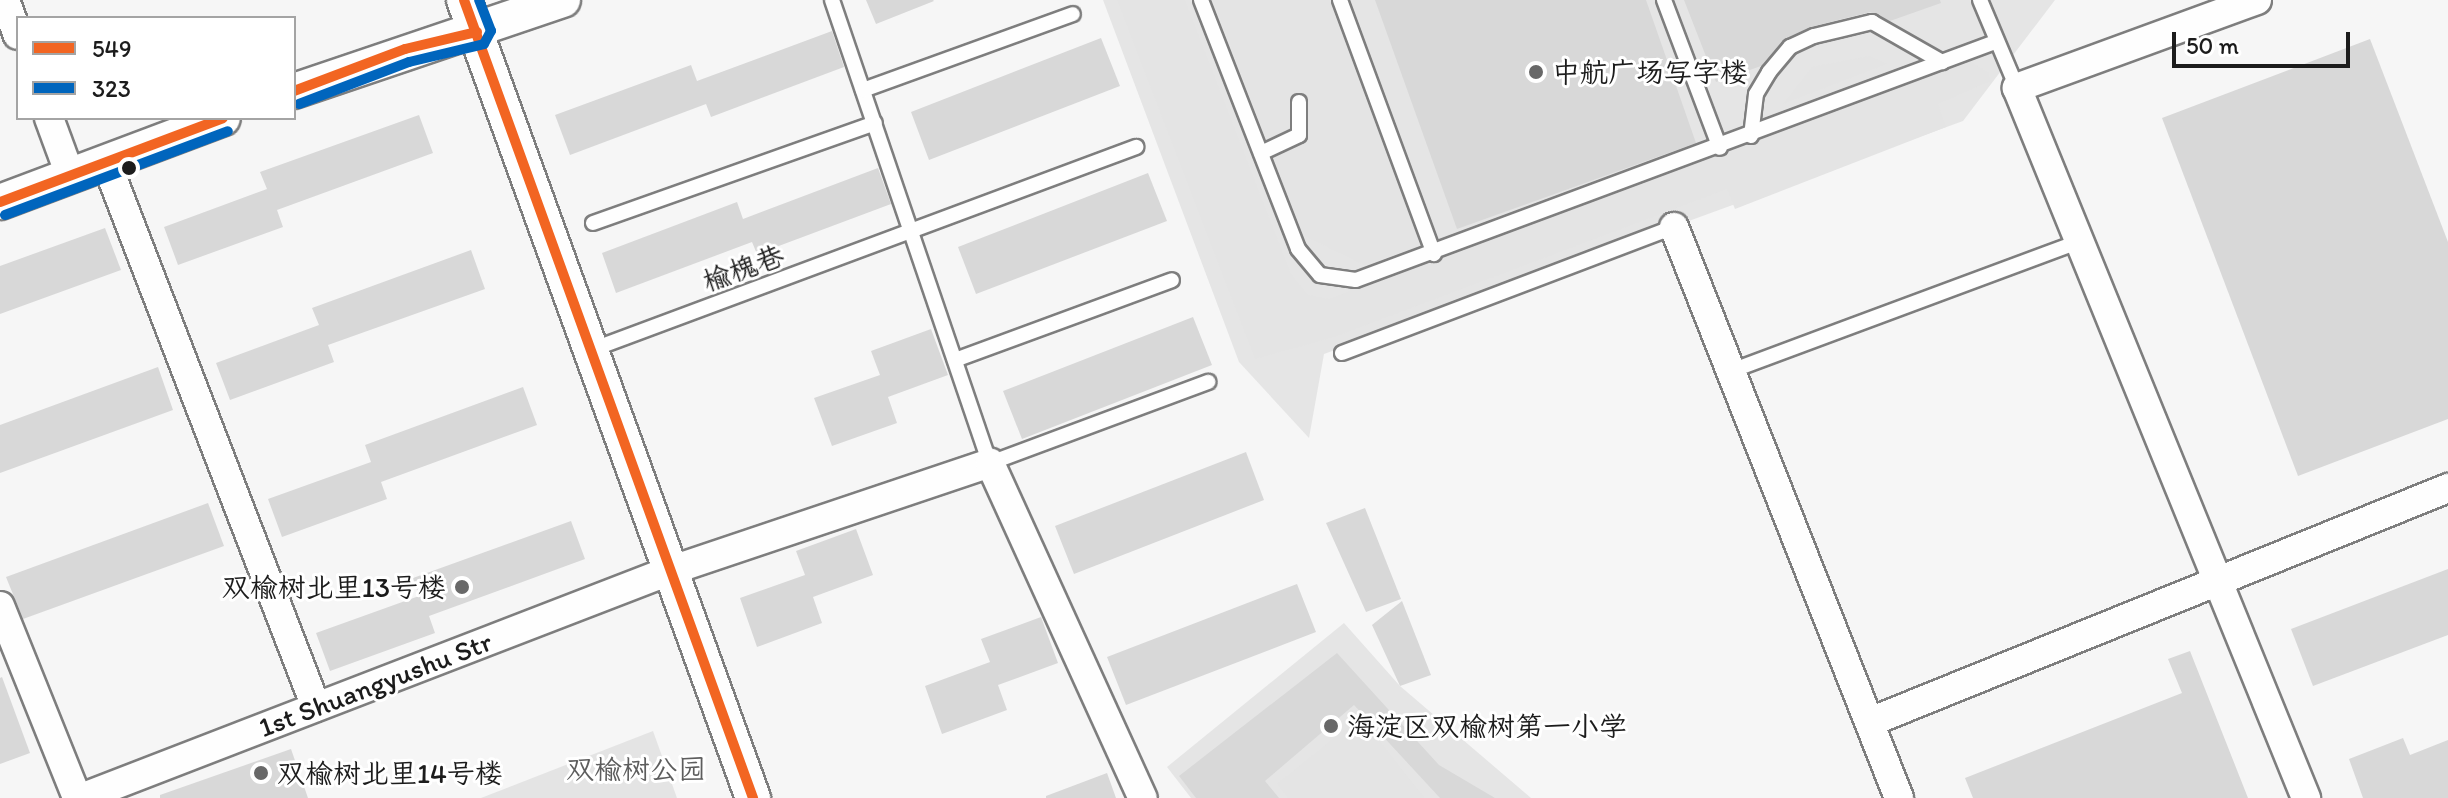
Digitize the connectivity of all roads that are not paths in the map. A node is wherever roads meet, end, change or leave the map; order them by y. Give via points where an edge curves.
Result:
1 (5, 0) edge
2 (448, 0) edge
3 (464, 0) edge
4 (563, 0) edge
5 (832, 0) edge
6 (1201, 0) edge
7 (1340, 0) edge
8 (1664, 0) edge
9 (1980, 0) edge
10 (2257, 0) edge
11 (1073, 14) dead end
12 (16, 30) edge
13 (477, 32) junction
14 (1995, 42) junction
15 (1942, 62) junction
16 (2017, 88) junction
17 (296, 90) edge
18 (863, 90) junction
19 (1299, 102) dead end
20 (50, 120) edge
21 (218, 120) edge
22 (875, 123) junction
23 (1751, 136) junction
24 (1136, 147) dead end
25 (1720, 148) junction
26 (1261, 153) junction
27 (106, 162) junction
28 (70, 175) junction
29 (0, 202) edge
30 (593, 223) dead end
31 (1674, 227) joint
32 (913, 235) junction
33 (2081, 241) junction
34 (1434, 254) junction
35 (1172, 280) dead end
36 (590, 350) junction
37 (1342, 353) dead end
38 (955, 360) junction
39 (1731, 371) junction
40 (1208, 382) dead end
41 (990, 463) junction
42 (2448, 488) edge
43 (669, 571) junction
44 (2221, 578) junction
45 (0, 606) edge
46 (316, 707) junction
47 (1870, 722) junction
48 (79, 798) edge
49 (753, 798) edge
50 (1143, 798) edge
51 (1899, 798) edge
52 (2306, 798) edge

1 - 12 street
2 - 13 street
3 - 13 street
4 - 13 street
5 - 18 lane
6 - 26 lane
7 - 34 lane
8 - 25 lane
9 - 14 lane
10 - 16 street
11 - 18 lane
13 - 17 street via 405,49
13 - 36 street
14 - 15 lane
14 - 16 lane
15 - 23 lane
15 - 23 lane via 1872,22 1814,36 1790,47 1769,72 1756,94
16 - 33 street
18 - 22 lane
19 - 26 lane via 1299,135
20 - 28 street
21 - 27 street
22 - 30 lane
22 - 32 lane
23 - 25 lane
24 - 32 lane, 榆槐巷
25 - 34 lane
26 - 34 lane via 1298,249 1320,275 1356,280
27 - 28 street
27 - 46 street
28 - 29 street
31 - 37 lane
31 - 39 street
32 - 36 lane, 榆槐巷
32 - 38 lane
33 - 39 lane
33 - 44 street
35 - 38 lane
36 - 43 street
38 - 41 lane
39 - 47 street
40 - 41 lane
41 - 43 street, 1st Shuangyushu Str
41 - 50 street
42 - 44 street
43 - 46 street, 1st Shuangyushu Str
43 - 49 street
44 - 47 street
44 - 52 street
45 - 48 street
46 - 48 street, 1st Shuangyushu Str
47 - 51 street

